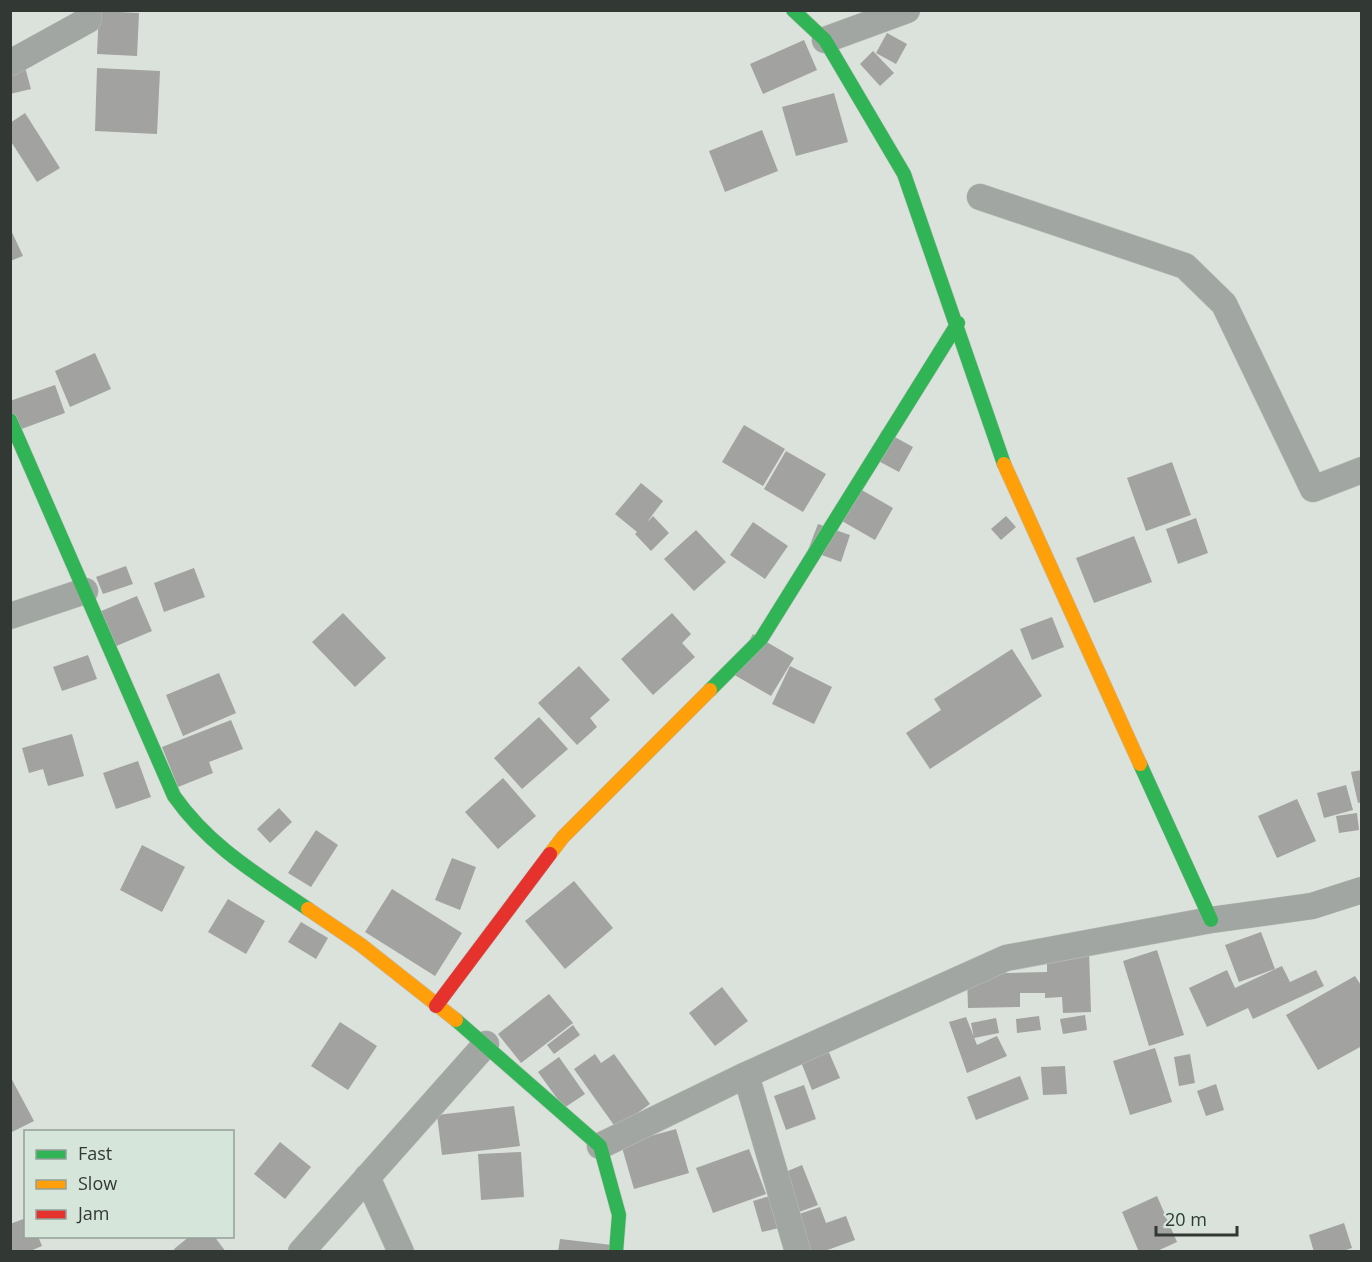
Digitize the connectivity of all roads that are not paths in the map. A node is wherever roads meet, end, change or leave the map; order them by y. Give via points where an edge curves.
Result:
1 (88, 10) edge
2 (793, 10) edge
3 (907, 10) edge
4 (825, 40) junction
5 (10, 63) edge
6 (980, 197) dead end
7 (958, 323) junction
8 (10, 420) edge
9 (1362, 470) edge
10 (85, 591) junction
11 (10, 616) edge
12 (1362, 890) edge
13 (1211, 921) junction
14 (436, 1006) junction
15 (486, 1044) junction
16 (746, 1075) junction
17 (600, 1146) junction
18 (367, 1177) junction
19 (301, 1251) edge
20 (401, 1251) edge
21 (616, 1251) edge
22 (798, 1251) edge

1 - 5 street via 88,20
2 - 4 street
3 - 4 street
4 - 7 street via 904,174
6 - 9 street via 1185,266 1224,303 1313,489
7 - 13 street via 1010,480
7 - 14 street via 761,639 563,837
8 - 10 street
10 - 11 street
10 - 14 street via 174,796 194,824 227,853 361,945
12 - 13 street via 1312,906
13 - 16 street via 1006,958
14 - 15 street
15 - 17 street
15 - 18 street
16 - 17 street
16 - 22 street
17 - 21 street via 619,1215
18 - 19 street
18 - 20 street

